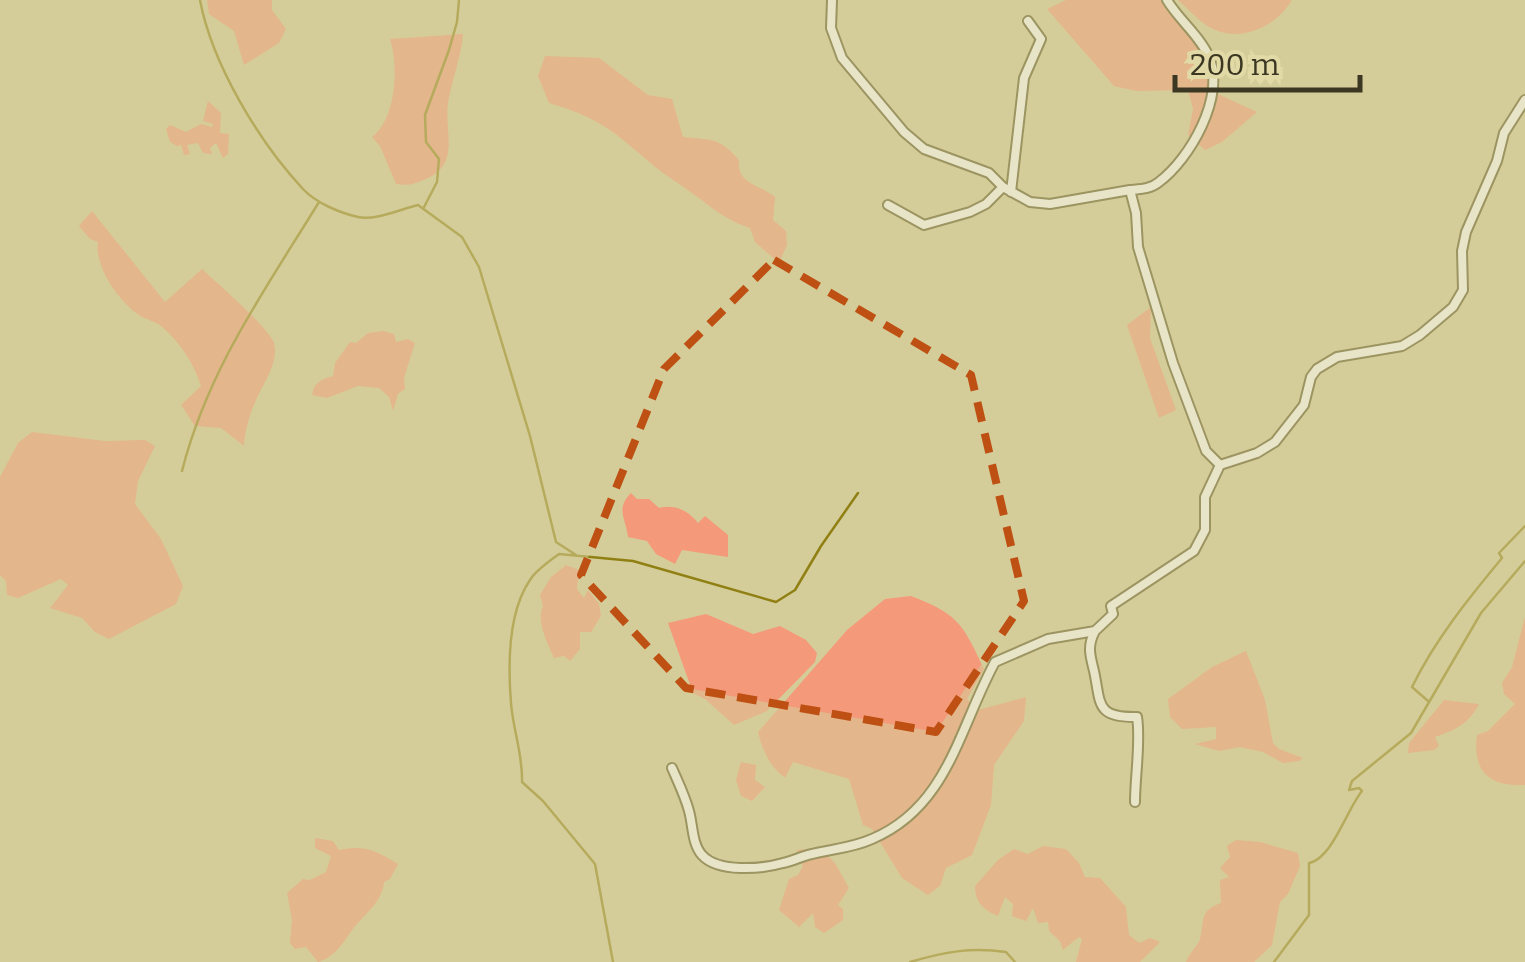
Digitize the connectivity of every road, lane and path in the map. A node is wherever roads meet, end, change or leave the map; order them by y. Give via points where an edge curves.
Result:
1 (832, 0) edge
2 (1167, 0) edge
3 (1028, 21) dead end
4 (1525, 100) edge
5 (1007, 189) junction
6 (1130, 190) junction
7 (888, 205) dead end
8 (1220, 465) junction
9 (1096, 631) junction
10 (672, 768) dead end
11 (1135, 802) dead end

1 - 5 street via 831,28 842,58 904,132 924,150 989,173
2 - 6 street via 1210,59 1208,110 1200,135 1161,182
3 - 5 street via 1041,39 1024,78
4 - 8 street via 1504,133 1466,232 1463,290 1453,307 1402,346 1338,357 1317,369 1304,404 1275,442
5 - 6 street via 1050,204
5 - 7 street via 970,212 924,225
6 - 8 street via 1138,247 1174,363 1206,451
8 - 9 street via 1205,497 1204,530 1194,551 1110,606 1113,614
9 - 10 street via 1048,639 995,662 944,774 921,807 890,830 849,847 776,865 713,862 696,844
9 - 11 street via 1088,652 1096,696 1116,717 1137,717

